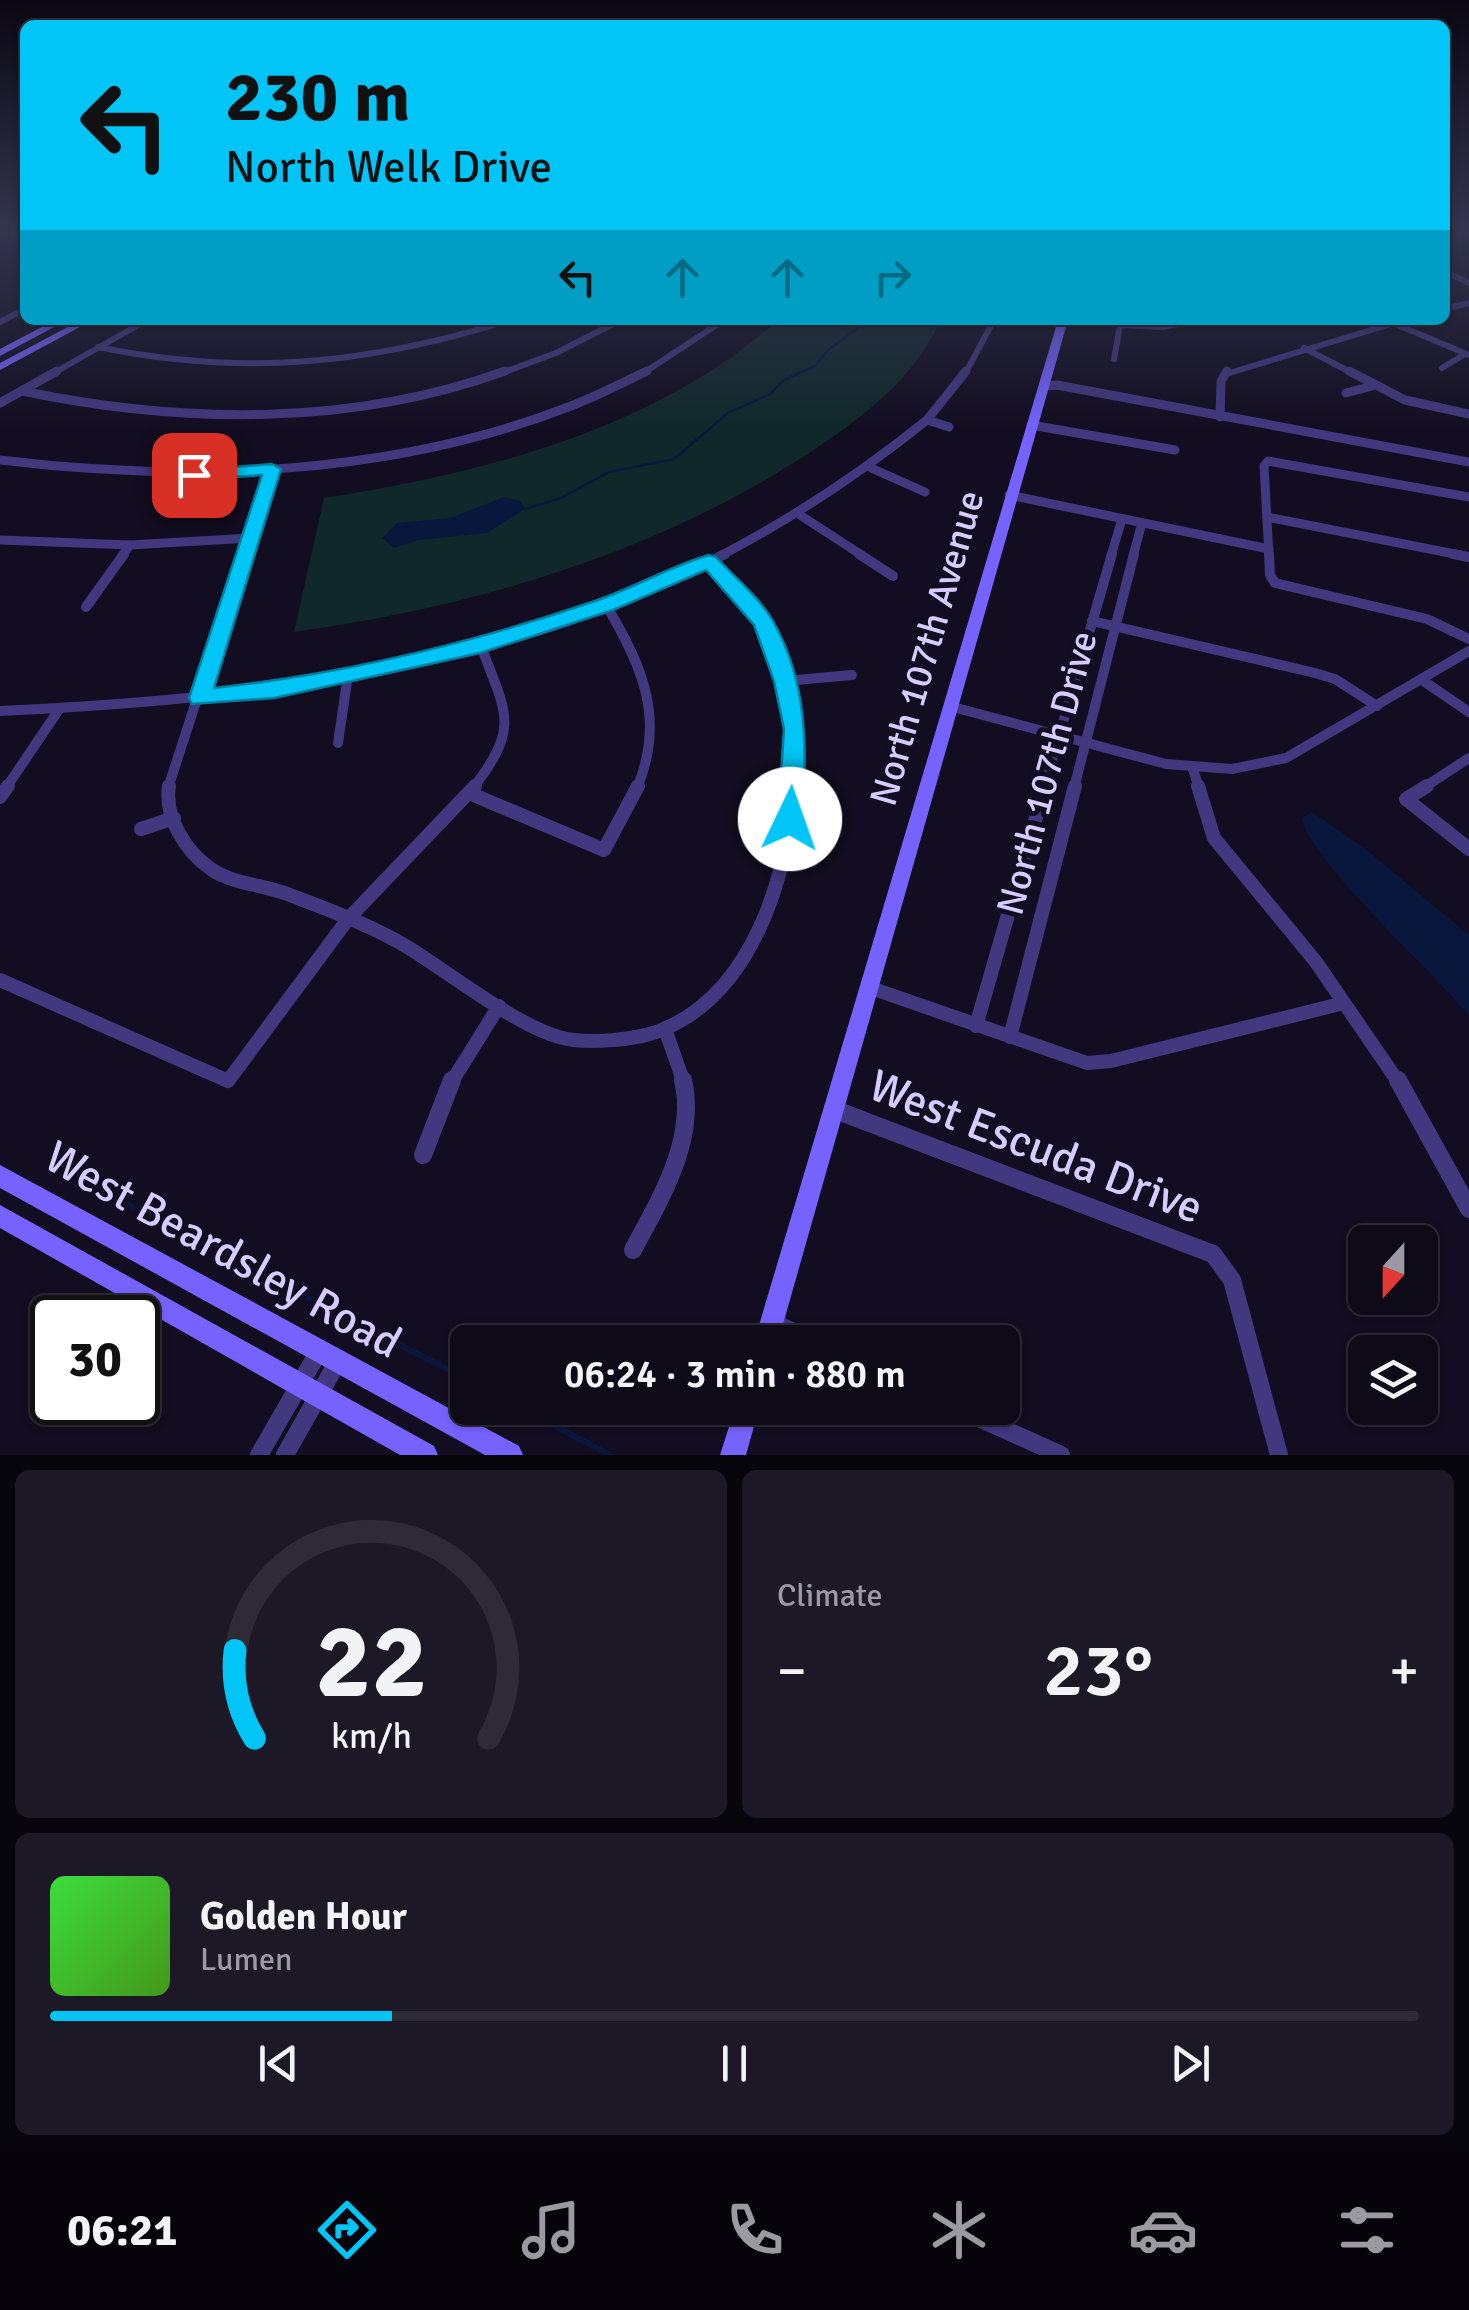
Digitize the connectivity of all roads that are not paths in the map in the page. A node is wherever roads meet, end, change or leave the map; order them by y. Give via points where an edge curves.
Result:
1 (52, 325) edge
2 (79, 325) edge
3 (138, 325) edge
4 (495, 325) edge
5 (612, 325) edge
6 (717, 325) edge
7 (991, 325) edge
8 (1062, 325) edge
9 (1121, 325) edge
10 (1142, 325) edge
11 (1172, 325) edge
12 (1387, 325) edge
13 (1399, 325) edge
14 (98, 348) junction
15 (1304, 348) junction
16 (0, 352) edge
17 (1467, 354) edge
18 (1114, 360) dead end
19 (0, 367) edge
20 (1442, 368) dead end
21 (1044, 386) junction
22 (1372, 386) junction
23 (22, 391) junction
24 (1346, 392) dead end
25 (0, 403) edge
26 (1469, 414) edge
27 (1220, 418) junction
28 (927, 420) junction
29 (1032, 425) junction
30 (949, 427) dead end
31 (1176, 450) dead end
32 (0, 460) edge
33 (1469, 462) edge
34 (870, 468) junction
35 (272, 469) junction
36 (925, 492) dead end
37 (1009, 496) junction
38 (1469, 497) edge
39 (800, 516) junction
40 (1267, 517) junction
41 (1122, 519) junction
42 (1142, 523) junction
43 (250, 538) junction
44 (5, 540) edge
45 (130, 545) junction
46 (1268, 549) junction
47 (0, 551) edge
48 (1469, 557) edge
49 (709, 562) junction
50 (893, 576) dead end
51 (606, 605) junction
52 (86, 607) dead end
53 (1092, 620) junction
54 (1116, 626) junction
55 (1469, 639) edge
56 (480, 646) junction
57 (1469, 651) edge
58 (348, 675) junction
59 (852, 675) dead end
60 (1422, 680) junction
61 (785, 681) junction
62 (200, 698) junction
63 (949, 706) junction
64 (1377, 706) junction
65 (60, 708) junction
66 (0, 710) edge
67 (1469, 712) edge
68 (1060, 736) junction
69 (1086, 742) junction
70 (338, 743) dead end
71 (1238, 751) dead end
72 (1469, 758) edge
73 (1192, 766) junction
74 (1244, 766) junction
75 (792, 786) junction
76 (820, 789) dead end
77 (469, 793) junction
78 (0, 797) edge
79 (174, 818) junction
80 (141, 829) dead end
81 (1469, 849) edge
82 (348, 919) junction
83 (0, 980) edge
84 (868, 987) junction
85 (1344, 1003) junction
86 (499, 1006) junction
87 (976, 1026) junction
88 (665, 1029) junction
89 (1010, 1038) junction
90 (833, 1109) junction
91 (422, 1155) dead end
92 (0, 1176) edge
93 (1469, 1209) edge
94 (0, 1216) edge
95 (634, 1250) dead end
96 (770, 1325) edge
97 (328, 1356) junction
98 (311, 1389) junction
99 (742, 1425) edge
100 (995, 1425) edge
101 (259, 1455) edge
102 (285, 1455) edge
103 (425, 1455) edge
104 (510, 1455) edge
105 (733, 1455) edge
106 (1061, 1455) edge
107 (1279, 1455) edge

1 - 16 main road
2 - 19 main road
3 - 14 street
4 - 14 street via 400,350 284,366 166,361
5 - 23 street via 500,372 312,411 133,413
6 - 35 street via 627,381 529,418 408,451
7 - 28 street via 961,381
8 - 21 main road, North 107th Avenue
9 - 18 street
10 - 11 street
12 - 15 street
13 - 17 street
14 - 23 street
15 - 22 street
15 - 27 street via 1228,370 1220,381
17 - 20 street
21 - 27 street
21 - 29 main road, North 107th Avenue
22 - 24 street
22 - 26 street
23 - 25 street
27 - 33 street
28 - 30 street
28 - 34 street
29 - 31 street
29 - 37 main road, North 107th Avenue
32 - 35 street via 106,474
34 - 36 street
34 - 39 street
35 - 43 street
37 - 41 street
37 - 63 main road, North 107th Avenue
38 - 40 street via 1268,461
39 - 49 street
39 - 50 street
40 - 46 street
40 - 48 street
41 - 42 street
41 - 53 street, North 107th Drive
42 - 46 street
42 - 54 street, North 107th Drive
43 - 45 street
43 - 62 street
44 - 45 street
44 - 47 street
45 - 52 street
46 - 55 street via 1270,577 1280,585 1427,619
49 - 51 street
49 - 61 street via 764,622
51 - 56 street
51 - 77 street via 634,653 652,705 634,802 604,850
53 - 54 street
53 - 68 street, North 107th Drive
54 - 64 street via 1316,672
54 - 69 street, North 107th Drive
56 - 58 street
56 - 77 street via 506,715 498,754
57 - 60 street
58 - 62 street
58 - 70 street
59 - 61 street
60 - 64 street
60 - 67 street
61 - 75 street via 796,729
62 - 65 street
62 - 79 street via 167,792
63 - 68 street
63 - 84 main road, North 107th Avenue
64 - 74 street via 1286,758
65 - 66 street
65 - 78 street
68 - 69 street
68 - 87 street, North 107th Drive
69 - 73 street
69 - 89 street, North 107th Drive
71 - 74 street
72 - 81 street via 1406,800
73 - 74 street
73 - 85 street via 1214,838
75 - 76 street
75 - 88 street via 773,890 743,963 706,1001
77 - 82 street
79 - 80 street
79 - 82 street via 181,842 213,871
82 - 83 street via 228,1082
82 - 86 street
84 - 87 street
84 - 90 main road, North 107th Avenue
85 - 89 street via 1112,1061 1087,1063
85 - 93 street via 1406,1092
86 - 88 street via 560,1038 622,1040
86 - 91 street via 456,1069
87 - 89 street
88 - 95 street via 686,1091 682,1129 674,1174
90 - 96 main road, North 107th Avenue
90 - 107 street, West Escuda Drive via 1213,1254 1232,1280
92 - 97 main road, West Beardsley Road
94 - 98 main road, West Beardsley Road
97 - 98 street
97 - 104 main road, West Beardsley Road
98 - 101 street
98 - 102 street
98 - 103 main road, West Beardsley Road
99 - 105 main road
100 - 106 street

